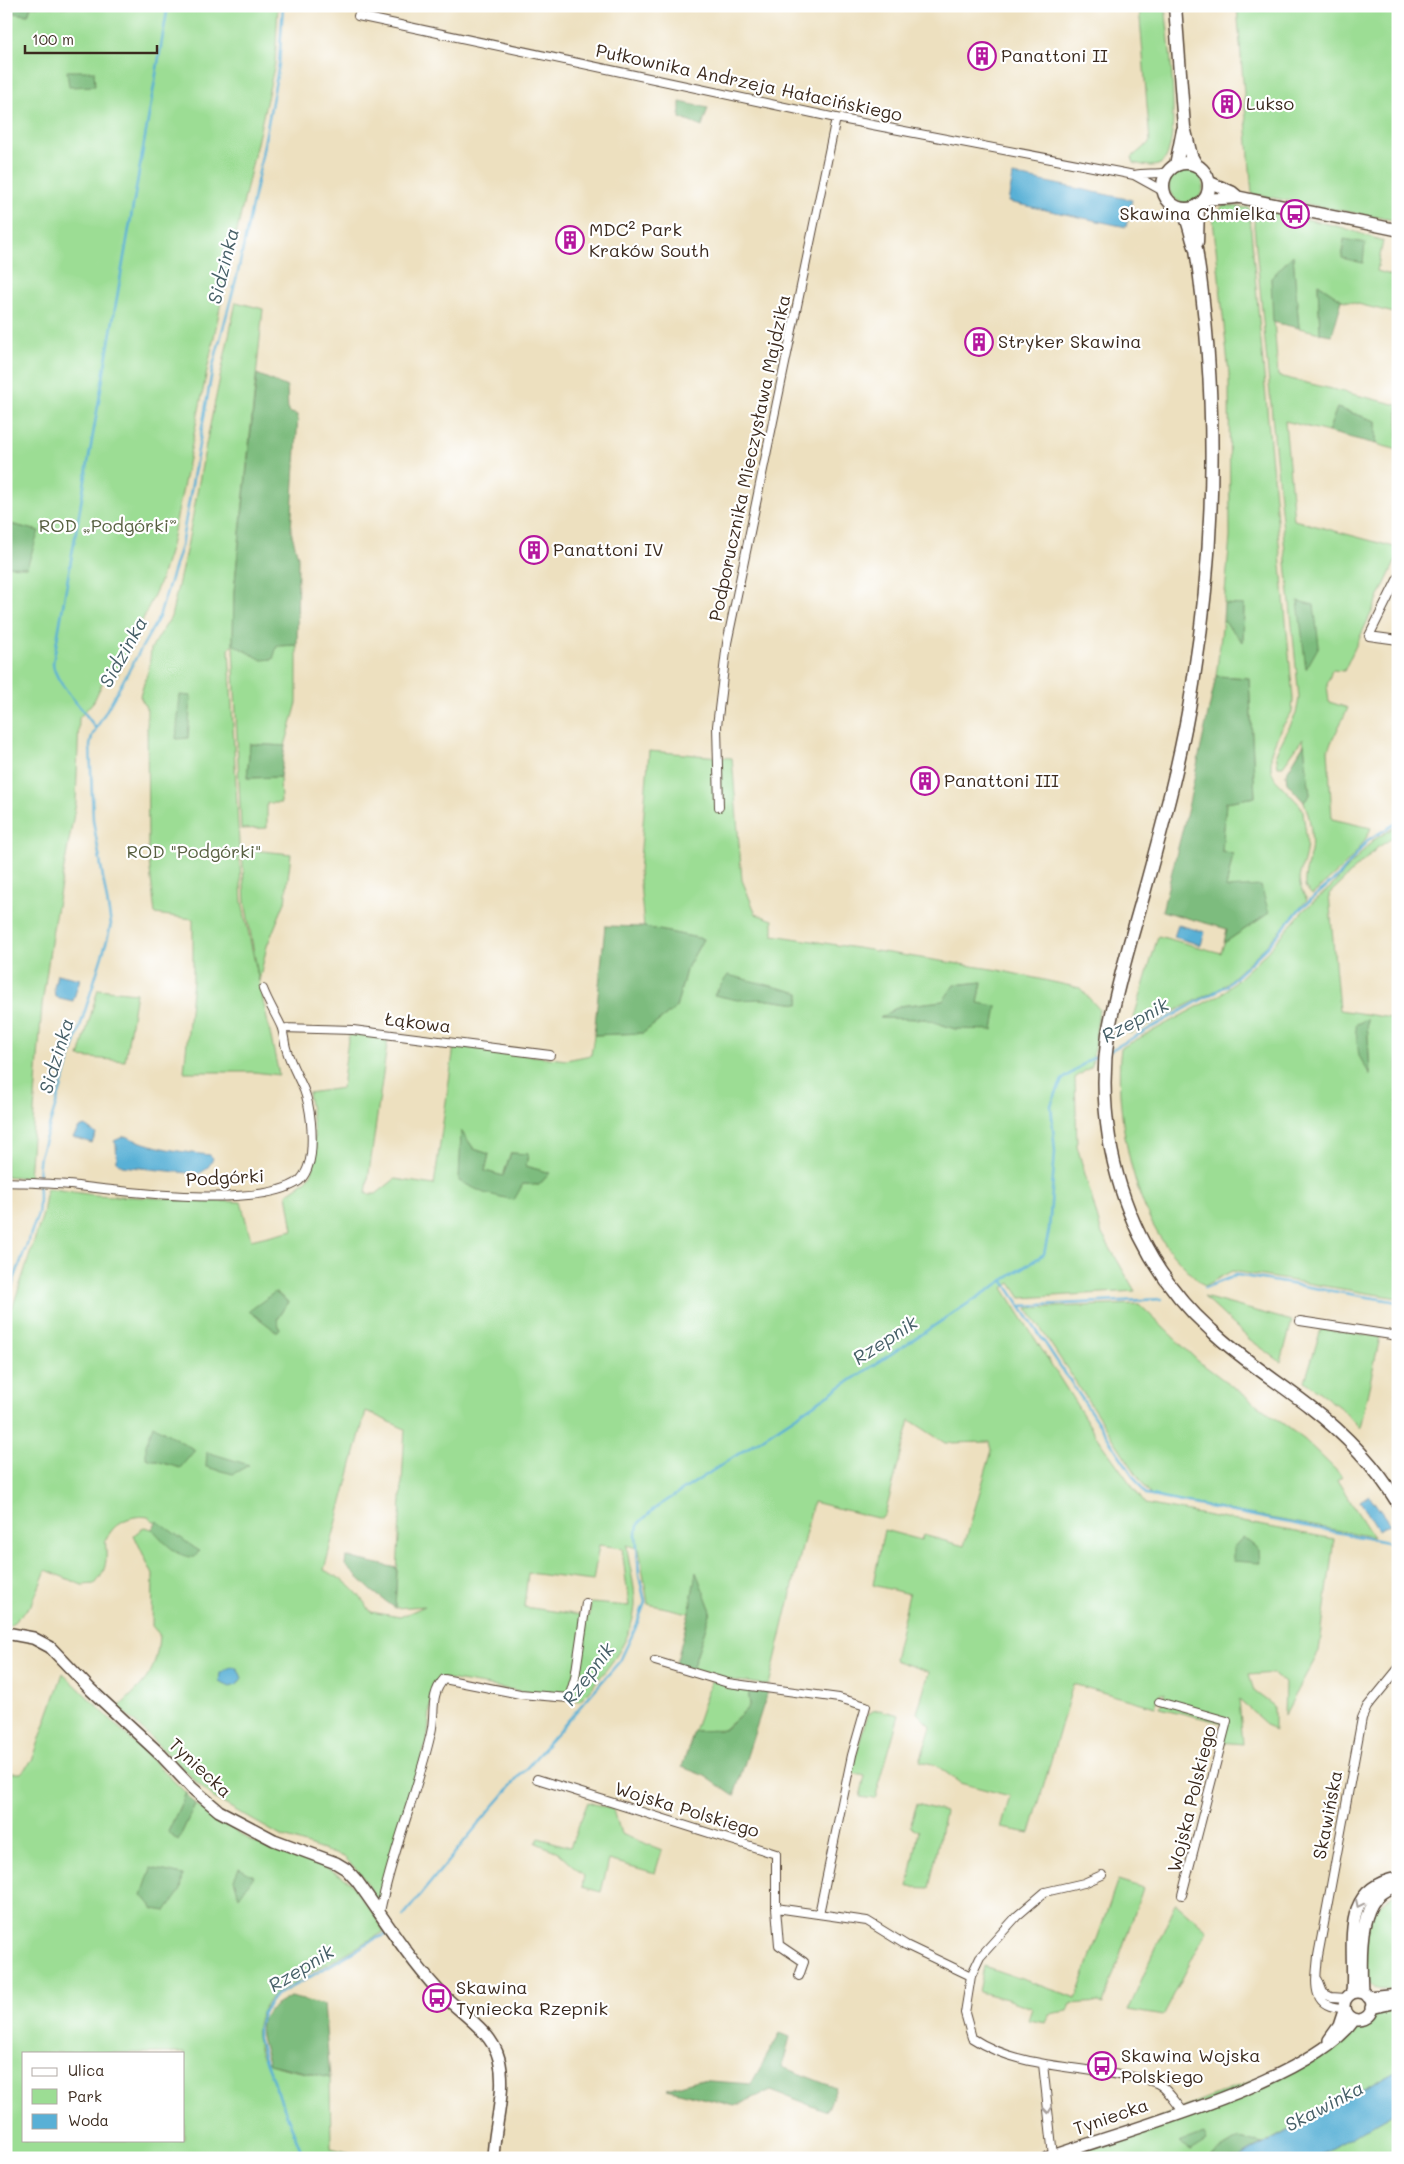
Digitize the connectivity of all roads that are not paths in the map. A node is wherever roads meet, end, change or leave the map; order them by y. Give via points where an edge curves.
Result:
1 (1175, 6) edge
2 (358, 16) dead end
3 (836, 118) junction
4 (1184, 127) junction
5 (1196, 165) junction
6 (1172, 168) junction
7 (1134, 175) junction
8 (1209, 182) junction
9 (1163, 191) junction
10 (1238, 197) junction
11 (1201, 203) junction
12 (1179, 208) junction
13 (1398, 230) edge
14 (1196, 250) junction
15 (1398, 578) edge
16 (1398, 640) edge
17 (720, 807) dead end
18 (263, 989) dead end
19 (282, 1028) junction
20 (550, 1055) dead end
21 (6, 1182) edge
22 (1300, 1321) dead end
23 (1398, 1336) edge
24 (1398, 1503) edge
25 (586, 1603) dead end
26 (6, 1633) edge
27 (655, 1661) dead end
28 (1398, 1669) edge
29 (1159, 1702) dead end
30 (536, 1779) dead end
31 (1102, 1875) dead end
32 (1398, 1878) edge
33 (1398, 1887) edge
34 (1182, 1895) dead end
35 (776, 1908) junction
36 (380, 1912) junction
37 (819, 1914) junction
38 (799, 1976) dead end
39 (971, 1976) junction
40 (1398, 1994) edge
41 (1355, 2001) junction
42 (1398, 2002) edge
43 (1354, 2020) junction
44 (1322, 2048) junction
45 (1043, 2064) junction
46 (1183, 2111) junction
47 (1050, 2157) edge
48 (492, 2158) edge

1 - 4 main road
2 - 3 street, Pułkownika Andrzeja Hałacińskiego
3 - 7 street, Pułkownika Andrzeja Hałacińskiego
3 - 17 street, Podporucznika Mieczysława Majdzika via 727,643 717,726
4 - 5 main road
4 - 6 main road
5 - 6 main road via 1186,162
5 - 8 main road via 1203,170
6 - 7 street, Pułkownika Andrzeja Hałacińskiego via 1157,174
6 - 9 main road via 1163,181
7 - 9 street, Pułkownika Andrzeja Hałacińskiego
8 - 10 street
8 - 11 main road via 1208,192
9 - 12 main road via 1169,202
10 - 11 street via 1215,198
10 - 13 street
11 - 12 main road via 1189,209
11 - 14 main road
12 - 14 main road via 1187,218
14 - 24 main road via 1211,411 1206,588 1187,722 1108,1037 1106,1117 1115,1170 1130,1213 1146,1246 1182,1300 1210,1330 1350,1441 1378,1473
15 - 16 street via 1369,636
18 - 19 street, Podgórki
19 - 20 street, Łąkowa via 353,1030
19 - 21 street, Podgórki via 286,1049 305,1093 309,1112 311,1154 307,1169 299,1180 280,1189 225,1197
22 - 23 street
25 - 36 street via 569,1698 520,1694 444,1679 435,1689 431,1731 388,1874
26 - 36 street, Tyniecka via 32,1638 50,1646 91,1690 219,1811 274,1840 322,1857 346,1870
27 - 37 street via 728,1683 839,1698 866,1706 852,1756
28 - 41 street, Skawińska via 1362,1718 1318,1956 1317,1978 1323,1993
29 - 34 street, Wojska Polskiego via 1227,1721
30 - 35 street, Wojska Polskiego via 776,1854
31 - 39 street via 1084,1883 1045,1892 1017,1916 980,1957
32 -> 41 street via 1372,1888 1357,1907 1354,1919
33 - 41 street via 1388,1889 1378,1897 1366,1915
35 - 37 street
35 - 38 street, Wojska Polskiego via 779,1944 804,1962
36 - 48 street, Tyniecka via 436,1988 472,2021 496,2049 502,2082
37 - 39 street via 868,1921 906,1945
39 - 45 street via 965,2013 972,2038
40 - 41 street
41 - 42 street
41 - 43 street
41 - 43 street, Tyniecka via 1367,2016
41 - 44 street, Tyniecka
43 - 44 street, Tyniecka via 1342,2035
44 - 46 street, Tyniecka via 1272,2076
45 - 46 street via 1147,2080 1160,2085
45 -> 47 street
46 - 47 street, Tyniecka

